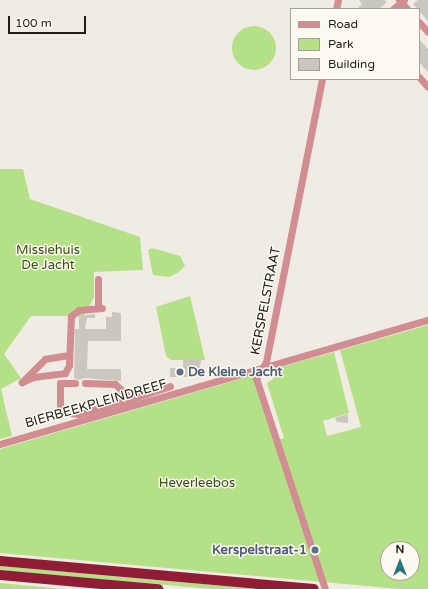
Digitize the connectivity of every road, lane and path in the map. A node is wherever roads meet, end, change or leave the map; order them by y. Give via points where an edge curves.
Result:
1 (420, 23) edge
2 (428, 32) edge
3 (420, 78) edge
4 (322, 80) edge
5 (428, 87) edge
6 (98, 279) dead end
7 (428, 320) edge
8 (69, 355) junction
9 (263, 368) junction
10 (75, 383) dead end
11 (85, 383) dead end
12 (170, 386) dead end
13 (131, 399) junction
14 (0, 444) edge
15 (0, 561) edge
16 (0, 575) edge
17 (158, 589) edge
18 (313, 589) edge
19 (325, 589) edge

1 - 2 street
3 - 5 street
4 - 9 street, KERSPELSTRAAT
6 - 8 street via 100,308 79,310 71,316
7 - 9 street, BIERBEEKPLEINDREEF
8 - 8 street via 45,359 22,382 33,377 65,373 69,365
9 - 14 street, BIERBEEKPLEINDREEF
9 - 19 street, KERSPELSTRAAT via 256,378
10 - 13 street via 60,383 60,412 79,414
11 - 13 street via 115,384
12 - 13 street
15 - 18 highway
16 - 17 highway

